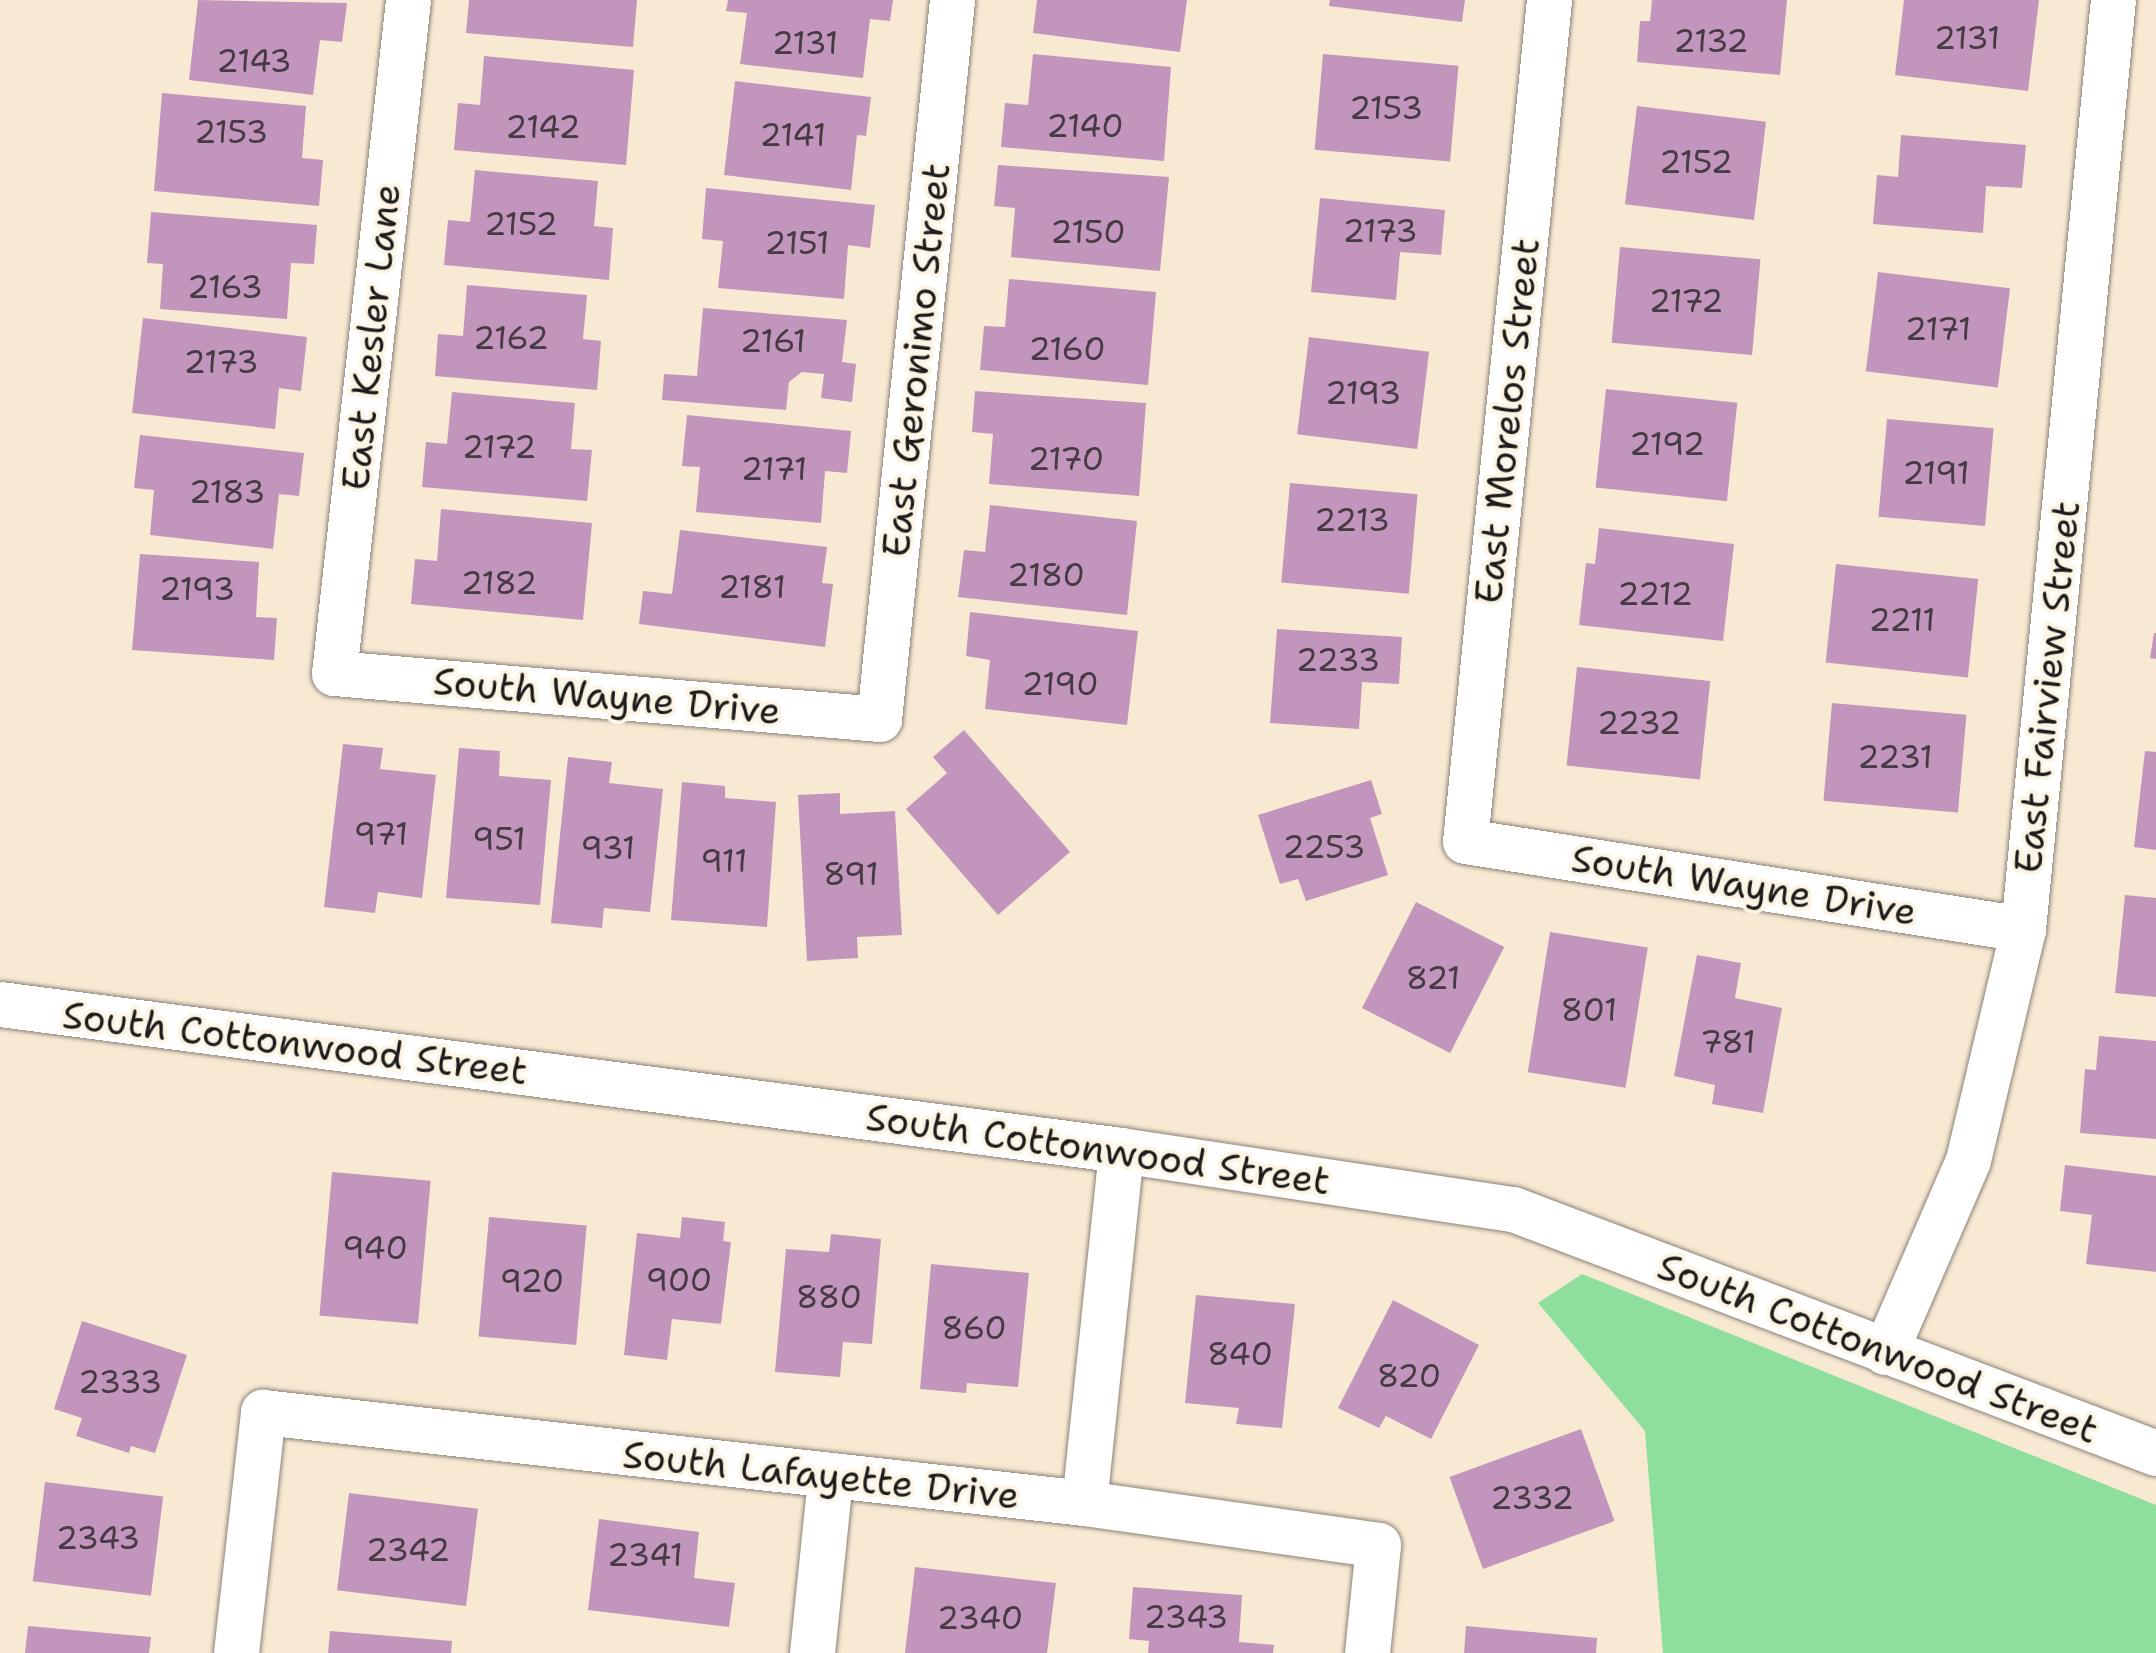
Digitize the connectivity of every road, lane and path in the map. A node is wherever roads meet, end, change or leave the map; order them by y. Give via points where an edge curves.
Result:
1 (408, 0) edge
2 (952, 0) edge
3 (1549, 0) edge
4 (2113, 0) edge
5 (334, 674) joint
6 (879, 719) joint
7 (1465, 841) joint
8 (2024, 930) junction
9 (0, 1004) edge
10 (1121, 1150) junction
11 (1885, 1352) junction
12 (2156, 1453) edge
13 (830, 1478) junction
14 (1084, 1504) junction
15 (236, 1653) edge
16 (812, 1653) edge
17 (1366, 1653) edge

1 - 5 street, East Kesler Lane
2 - 6 street, East Geronimo Street
3 - 7 street, East Morelos Street
4 - 8 street, East Fairview Street
5 - 6 street, South Wayne Drive
7 - 8 street, South Wayne Drive
8 - 11 street, East Fairview Street via 1968,1160
9 - 10 street, South Cottonwood Street
10 - 11 street, South Cottonwood Street via 1513,1209
10 - 14 street
11 - 12 street, South Cottonwood Street
13 - 14 street, South Lafayette Drive
13 - 15 street, South Lafayette Drive via 263,1412
13 - 16 street
14 - 17 street, South Lafayette Drive via 1378,1546

